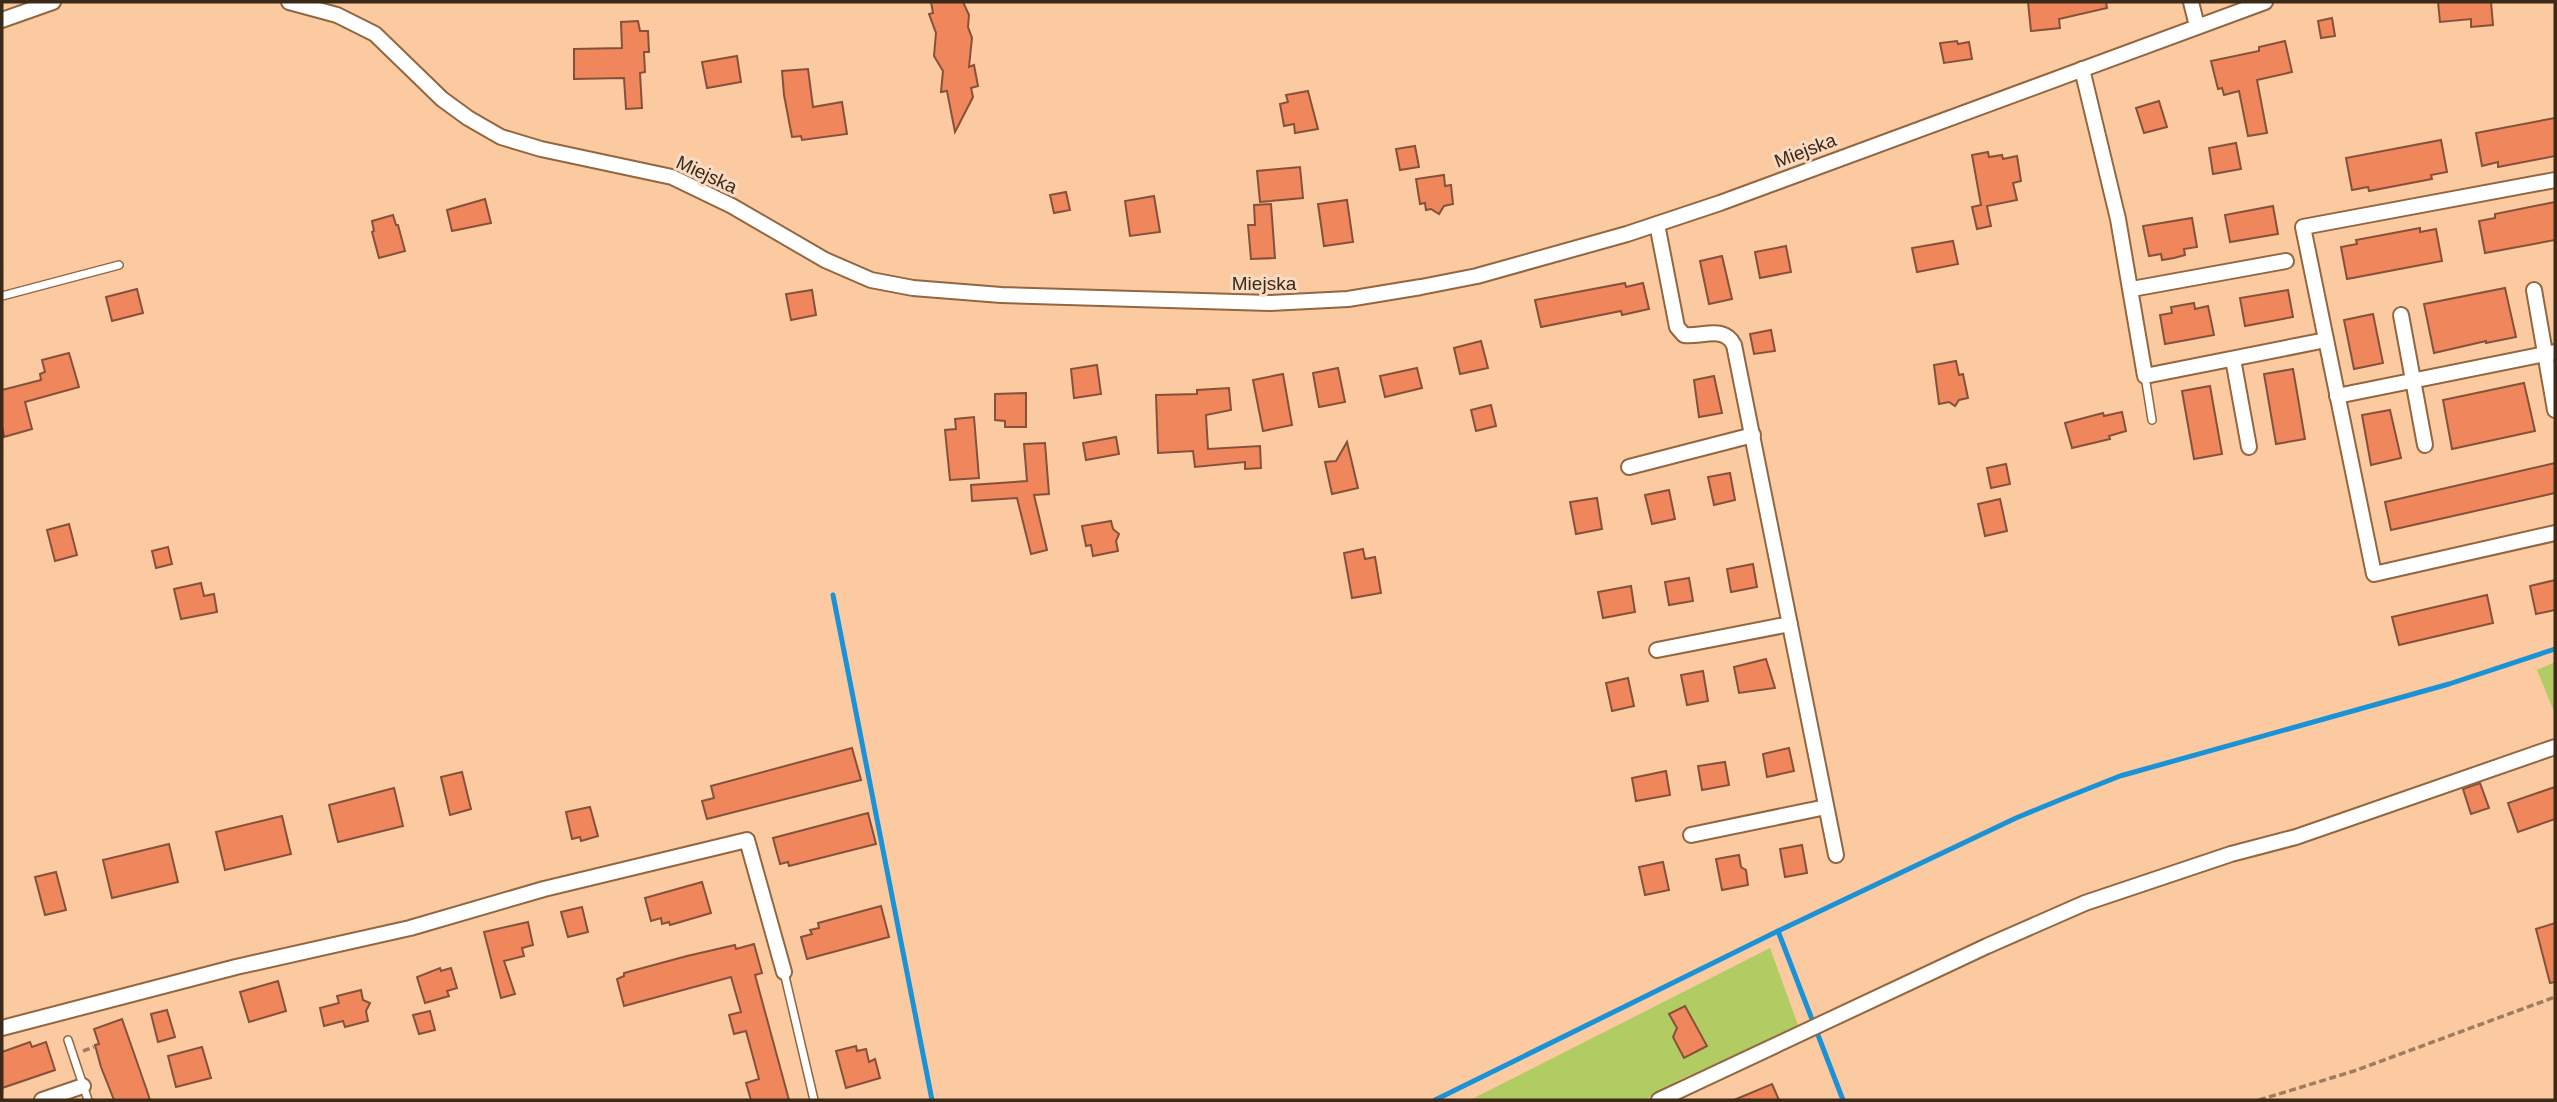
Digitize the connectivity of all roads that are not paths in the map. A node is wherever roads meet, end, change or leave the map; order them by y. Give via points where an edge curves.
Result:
1 (53, 2) edge
2 (289, 2) edge
3 (2191, 2) edge
4 (2265, 2) edge
5 (2, 20) edge
6 (2197, 26) junction
7 (2082, 69) junction
8 (2555, 180) edge
9 (1657, 224) junction
10 (2286, 261) dead end
11 (119, 265) dead end
12 (2132, 289) junction
13 (2534, 290) dead end
14 (2, 296) edge
15 (2401, 315) dead end
16 (2326, 340) junction
17 (2550, 353) edge
18 (2233, 359) junction
19 (2145, 376) junction
20 (2413, 381) junction
21 (2337, 396) junction
22 (2555, 410) edge
23 (2152, 419) dead end
24 (1753, 435) junction
25 (2425, 445) dead end
26 (2249, 447) dead end
27 (1629, 467) dead end
28 (2555, 533) edge
29 (1790, 624) junction
30 (1657, 650) dead end
31 (2555, 747) edge
32 (1826, 807) junction
33 (1691, 835) dead end
34 (1836, 855) dead end
35 (784, 972) joint
36 (2, 1028) edge
37 (68, 1040) dead end
38 (83, 1086) junction
39 (42, 1100) edge
40 (89, 1100) edge
41 (814, 1100) edge
42 (1659, 1100) edge

1 - 5 street
2 - 9 street, Miejska via 337,15 375,34 442,99 501,137 672,177 825,260 891,285 1002,295 1315,302 1477,276
3 - 6 street
4 - 6 street, Miejska
6 - 7 street, Miejska
7 - 9 street, Miejska
7 - 12 street
8 - 16 street via 2303,227
9 - 24 street via 1677,327 1684,335 1721,332 1730,336
10 - 12 street
11 - 14 lane
12 - 19 street
13 - 17 street
15 - 20 street
16 - 18 street
16 - 21 street
17 - 20 street
17 - 22 street
18 - 19 street
18 - 26 street
19 - 23 lane
20 - 21 street
20 - 25 street
21 - 28 street via 2374,574
24 - 27 street
24 - 29 street
29 - 30 street
29 - 32 street
31 - 42 street via 2296,837 2085,903
32 - 33 street
32 - 34 street
35 - 36 street via 747,840
35 - 41 lane
37 - 38 lane
38 - 39 street
38 - 40 lane

